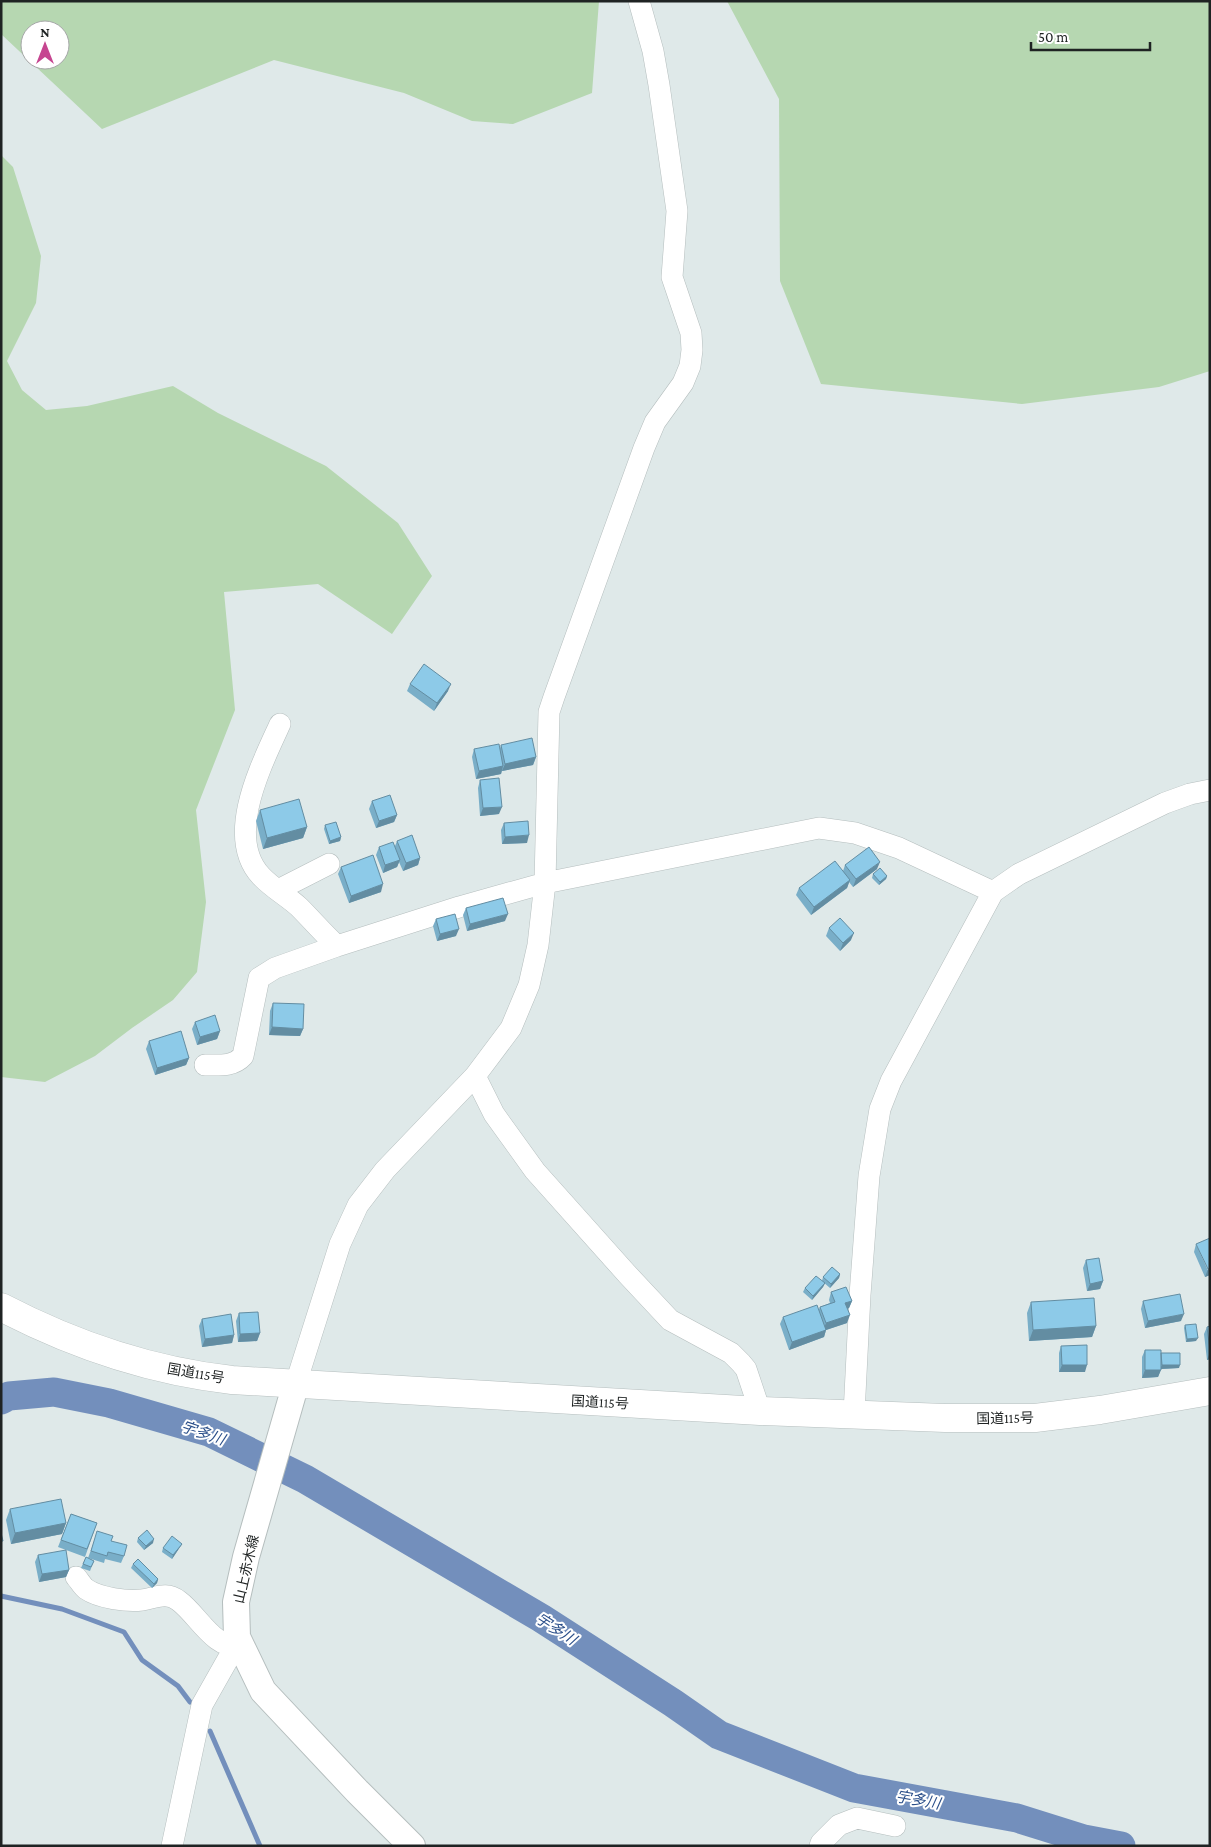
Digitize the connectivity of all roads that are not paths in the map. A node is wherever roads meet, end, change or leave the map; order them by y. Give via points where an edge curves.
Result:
1 (638, 1) edge
2 (280, 724) dead end
3 (1210, 790) edge
4 (329, 864) dead end
5 (545, 882) junction
6 (278, 890) junction
7 (993, 892) junction
8 (336, 946) junction
9 (205, 1065) dead end
10 (475, 1076) junction
11 (1, 1307) edge
12 (294, 1389) junction
13 (1210, 1391) edge
14 (760, 1411) junction
15 (854, 1414) junction
16 (76, 1577) dead end
17 (242, 1647) junction
18 (895, 1826) dead end
19 (172, 1846) edge
20 (412, 1846) edge
21 (820, 1846) edge

1 - 5 street via 658,76 677,211 672,277 691,333 692,350 683,383 655,422 644,448 551,704
2 - 6 street via 249,802 246,836 249,857 260,875
3 - 7 street via 1165,802 1019,874
4 - 6 street
5 - 7 street via 819,828 855,833 899,848
5 - 8 street
5 - 10 street via 538,945 529,985 511,1028
6 - 8 street
7 - 15 street via 891,1081 880,1109 869,1176
8 - 9 street via 275,968 259,978 243,1056 230,1064
10 - 12 street via 385,1170 358,1205 340,1244
10 - 14 street via 494,1114 534,1171 627,1274 670,1320 731,1354 741,1363
11 - 12 highway, 国道115号 via 87,1345 151,1364 198,1376
12 - 14 highway, 国道115号
12 - 17 main road, 山上赤木線 via 236,1602 237,1637
13 - 15 highway, 国道115号 via 1035,1418
14 - 15 highway, 国道115号
16 - 17 street via 86,1589 104,1596 130,1601 167,1595 179,1601 220,1643
17 - 19 street via 228,1659 202,1705
17 - 20 main road, 山上赤木線 via 263,1691
18 - 21 street via 857,1818 838,1825

